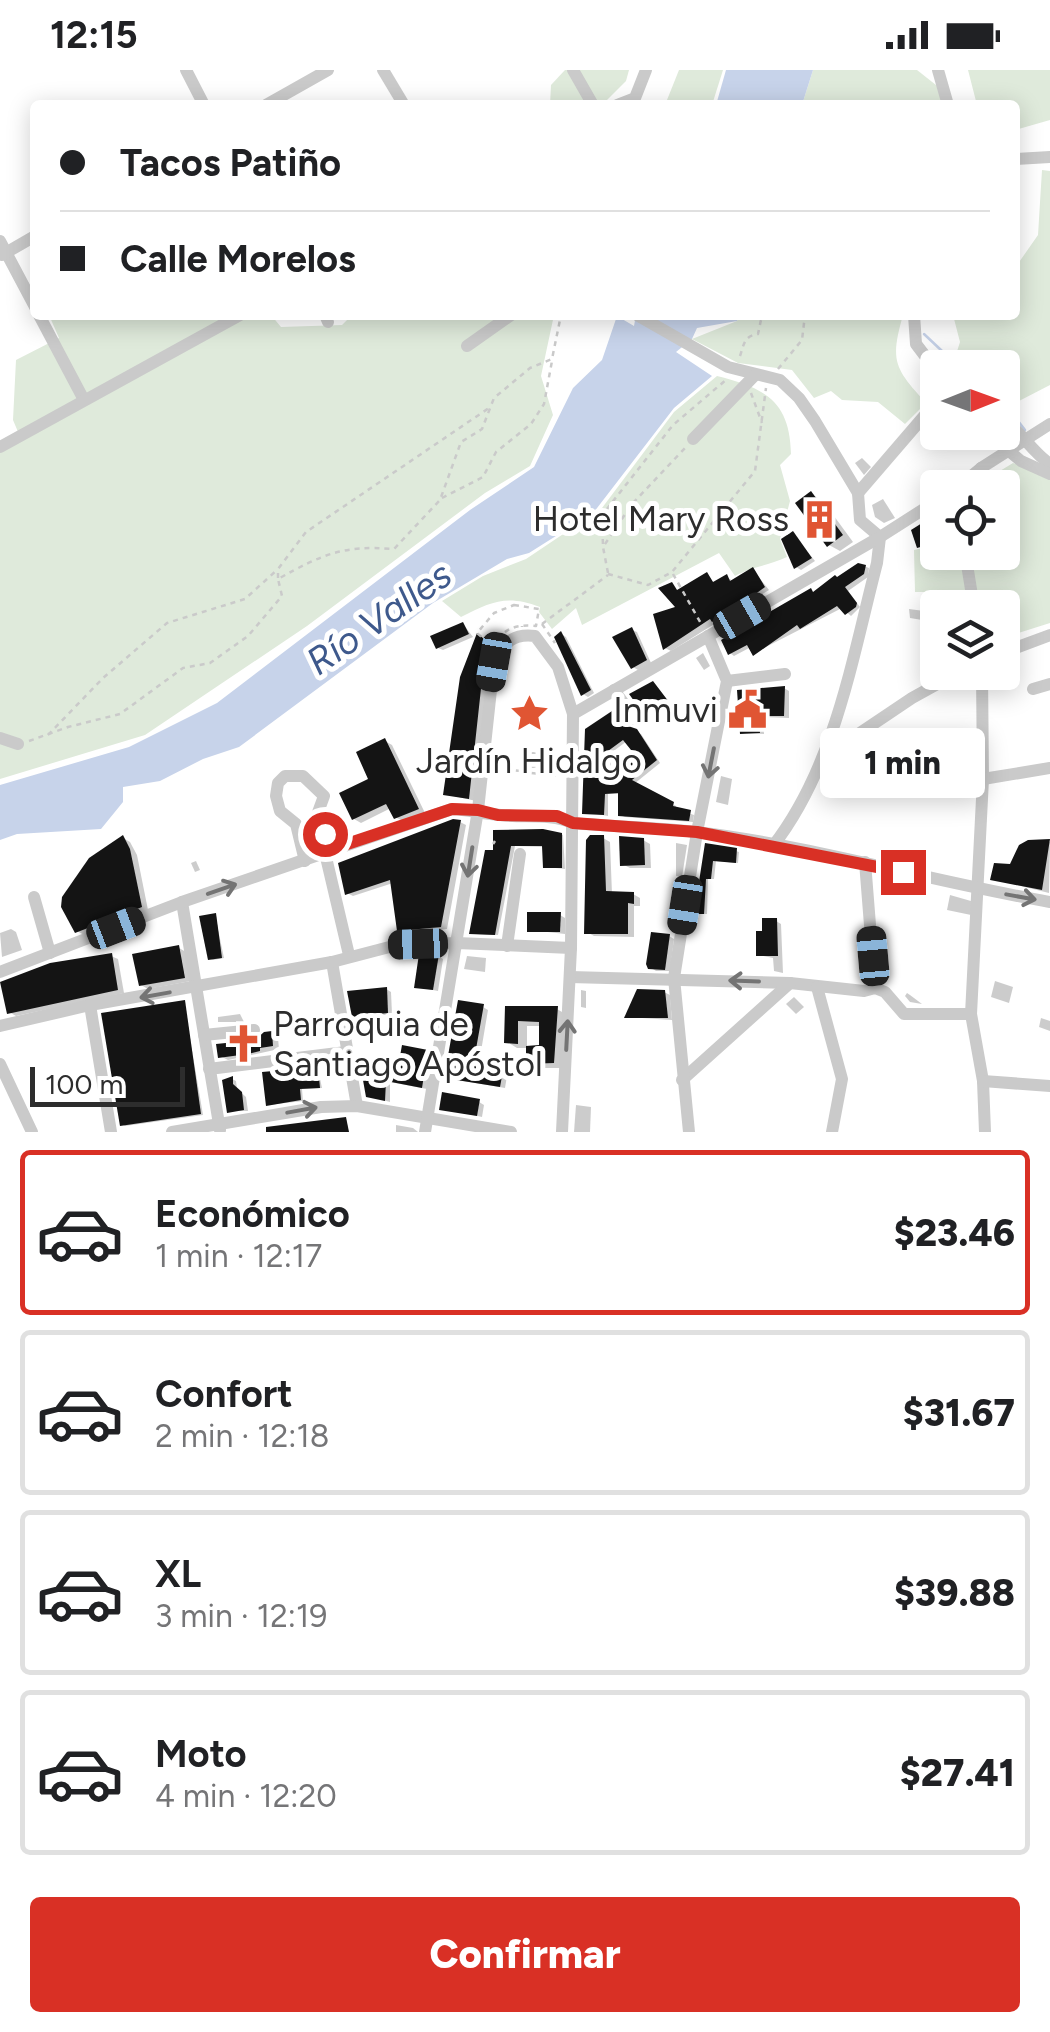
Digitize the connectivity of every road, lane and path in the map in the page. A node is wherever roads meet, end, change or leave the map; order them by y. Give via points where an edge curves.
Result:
1 (186, 70) edge
2 (328, 70) edge
3 (383, 70) edge
4 (573, 70) edge
5 (646, 70) edge
6 (938, 70) edge
7 (201, 100) edge
8 (275, 100) edge
9 (401, 100) edge
10 (590, 100) edge
11 (630, 100) edge
12 (947, 100) edge
13 (1050, 157) edge
14 (1020, 159) edge
15 (30, 238) edge
16 (2, 250) edge
17 (30, 298) edge
18 (43, 320) edge
19 (231, 320) edge
20 (505, 320) edge
21 (560, 320) edge
22 (647, 320) edge
23 (761, 320) edge
24 (805, 320) edge
25 (914, 320) edge
26 (468, 346) dead end
27 (920, 350) edge
28 (552, 359) junction
29 (732, 368) junction
30 (771, 377) junction
31 (747, 384) junction
32 (84, 400) junction
33 (490, 407) junction
34 (920, 422) edge
35 (763, 424) junction
36 (1050, 424) edge
37 (1020, 432) edge
38 (693, 439) joint
39 (0, 446) edge
40 (1008, 450) edge
41 (1050, 464) edge
42 (978, 470) edge
43 (1050, 474) edge
44 (858, 493) junction
45 (440, 500) junction
46 (920, 511) edge
47 (602, 519) junction
48 (588, 533) dead end
49 (880, 537) junction
50 (603, 547) junction
51 (278, 569) junction
52 (672, 572) junction
53 (608, 574) junction
54 (278, 579) junction
55 (536, 626) junction
56 (1050, 635) edge
57 (708, 636) junction
58 (1020, 646) edge
59 (786, 674) dead end
60 (727, 681) junction
61 (1050, 684) edge
62 (1033, 689) dead end
63 (614, 690) junction
64 (926, 690) edge
65 (982, 690) edge
66 (573, 714) junction
67 (635, 719) dead end
68 (832, 734) junction
69 (47, 736) junction
70 (0, 738) edge
71 (851, 739) junction
72 (18, 744) joint
73 (488, 768) dead end
74 (1050, 768) edge
75 (564, 776) dead end
76 (983, 779) junction
77 (478, 810) junction
78 (573, 823) junction
79 (697, 832) junction
80 (773, 846) junction
81 (328, 851) junction
82 (520, 854) dead end
83 (305, 861) junction
84 (865, 862) junction
85 (979, 890) junction
86 (34, 897) dead end
87 (182, 902) junction
88 (1050, 902) edge
89 (457, 943) junction
90 (508, 946) junction
91 (572, 948) junction
92 (50, 953) junction
93 (349, 955) junction
94 (332, 962) junction
95 (0, 972) edge
96 (570, 978) junction
97 (674, 978) junction
98 (790, 983) junction
99 (197, 987) junction
100 (817, 987) junction
101 (876, 988) junction
102 (90, 1006) junction
103 (972, 1014) junction
104 (0, 1026) edge
105 (254, 1030) dead end
106 (204, 1035) junction
107 (346, 1052) junction
108 (0, 1064) edge
109 (209, 1069) junction
110 (682, 1080) junction
111 (983, 1081) junction
112 (1050, 1086) edge
113 (357, 1106) junction
114 (428, 1117) junction
115 (219, 1128) edge
116 (182, 1131) edge
117 (32, 1132) edge
118 (111, 1132) edge
119 (425, 1132) edge
120 (512, 1132) edge
121 (562, 1132) edge
122 (690, 1132) edge
123 (832, 1132) edge
124 (985, 1132) edge

1 - 7 street
2 - 8 street
3 - 9 street
4 - 10 street
5 - 11 street
6 - 12 street
13 - 14 street
15 - 16 street
16 - 17 street
18 - 32 street
19 - 32 street
20 - 26 street
21 - 28 path
22 - 29 street
23 - 29 path
24 - 30 path via 802,340
25 - 27 street
28 - 33 path via 530,368
28 - 45 path via 544,404 531,424 496,452 483,477
29 - 31 street
29 - 47 path via 673,425
30 - 31 street
30 - 35 path via 763,394
30 - 44 street via 799,398
31 - 35 path
31 - 38 street
32 - 39 street
33 - 45 path via 482,429 462,442
33 - 51 path via 306,532
34 - 44 street
35 - 52 path via 755,471
36 - 42 street, bridge
37 - 41 street
38 - 50 path via 632,504
40 - 43 street
44 - 49 street via 860,520
45 - 54 path via 394,549 348,547
46 - 49 street
47 - 48 path
47 - 50 path
49 - 57 street
49 - 68 street
50 - 53 path
51 - 54 path
51 - 69 path via 244,599 167,624
52 - 53 path via 648,585
52 - 57 path
53 - 55 path
54 - 69 path via 282,596 248,636 210,663 182,668 120,714
55 - 55 path via 539,609 514,606 494,613 477,633 494,647 512,627
56 - 58 street
57 - 60 street
57 - 63 street
59 - 60 street
60 -> 79 street
61 - 62 street
63 - 66 street
63 - 67 street
64 - 71 street
65 - 76 street
66 - 77 street via 558,668 535,636 522,632 504,643 494,662
66 - 78 street
68 - 71 street
68 - 80 street via 796,816
69 - 72 path
70 - 72 street
71 - 76 street via 916,764
73 - 75 path
74 - 76 street
76 - 85 street
77 - 78 street
77 - 81 street via 452,809
77 -> 89 street
78 - 79 street
78 - 91 street
79 - 80 street
79 - 97 street
80 - 84 street
81 - 83 street
81 - 83 street via 316,815 324,796 303,776 286,776 276,796 280,811 296,824
81 - 93 street
82 - 90 street
87 -> 83 street
84 - 85 street
84 - 101 street
85 -> 88 street
85 - 103 street
86 - 92 street
87 - 92 street
87 - 99 street
89 - 90 street
89 - 93 street
89 - 114 street
90 - 91 street
91 - 96 street
92 - 95 street
93 - 94 street
94 - 99 street
94 - 107 street
96 - 97 street
121 -> 96 street
98 -> 97 street
97 - 110 street
98 - 100 street
98 - 110 street
99 -> 102 street
99 - 106 street
100 - 101 street
100 - 123 street via 842,1079
101 - 103 street via 904,1014
102 - 104 street
102 - 118 street
103 - 111 street
105 - 106 street
106 - 109 street
107 - 109 street
107 - 113 street
108 - 117 street
109 - 115 street
110 - 122 street
111 - 112 street
111 - 124 street
113 - 114 street
115 -> 113 street
114 - 119 street
114 - 120 street
115 - 116 street

